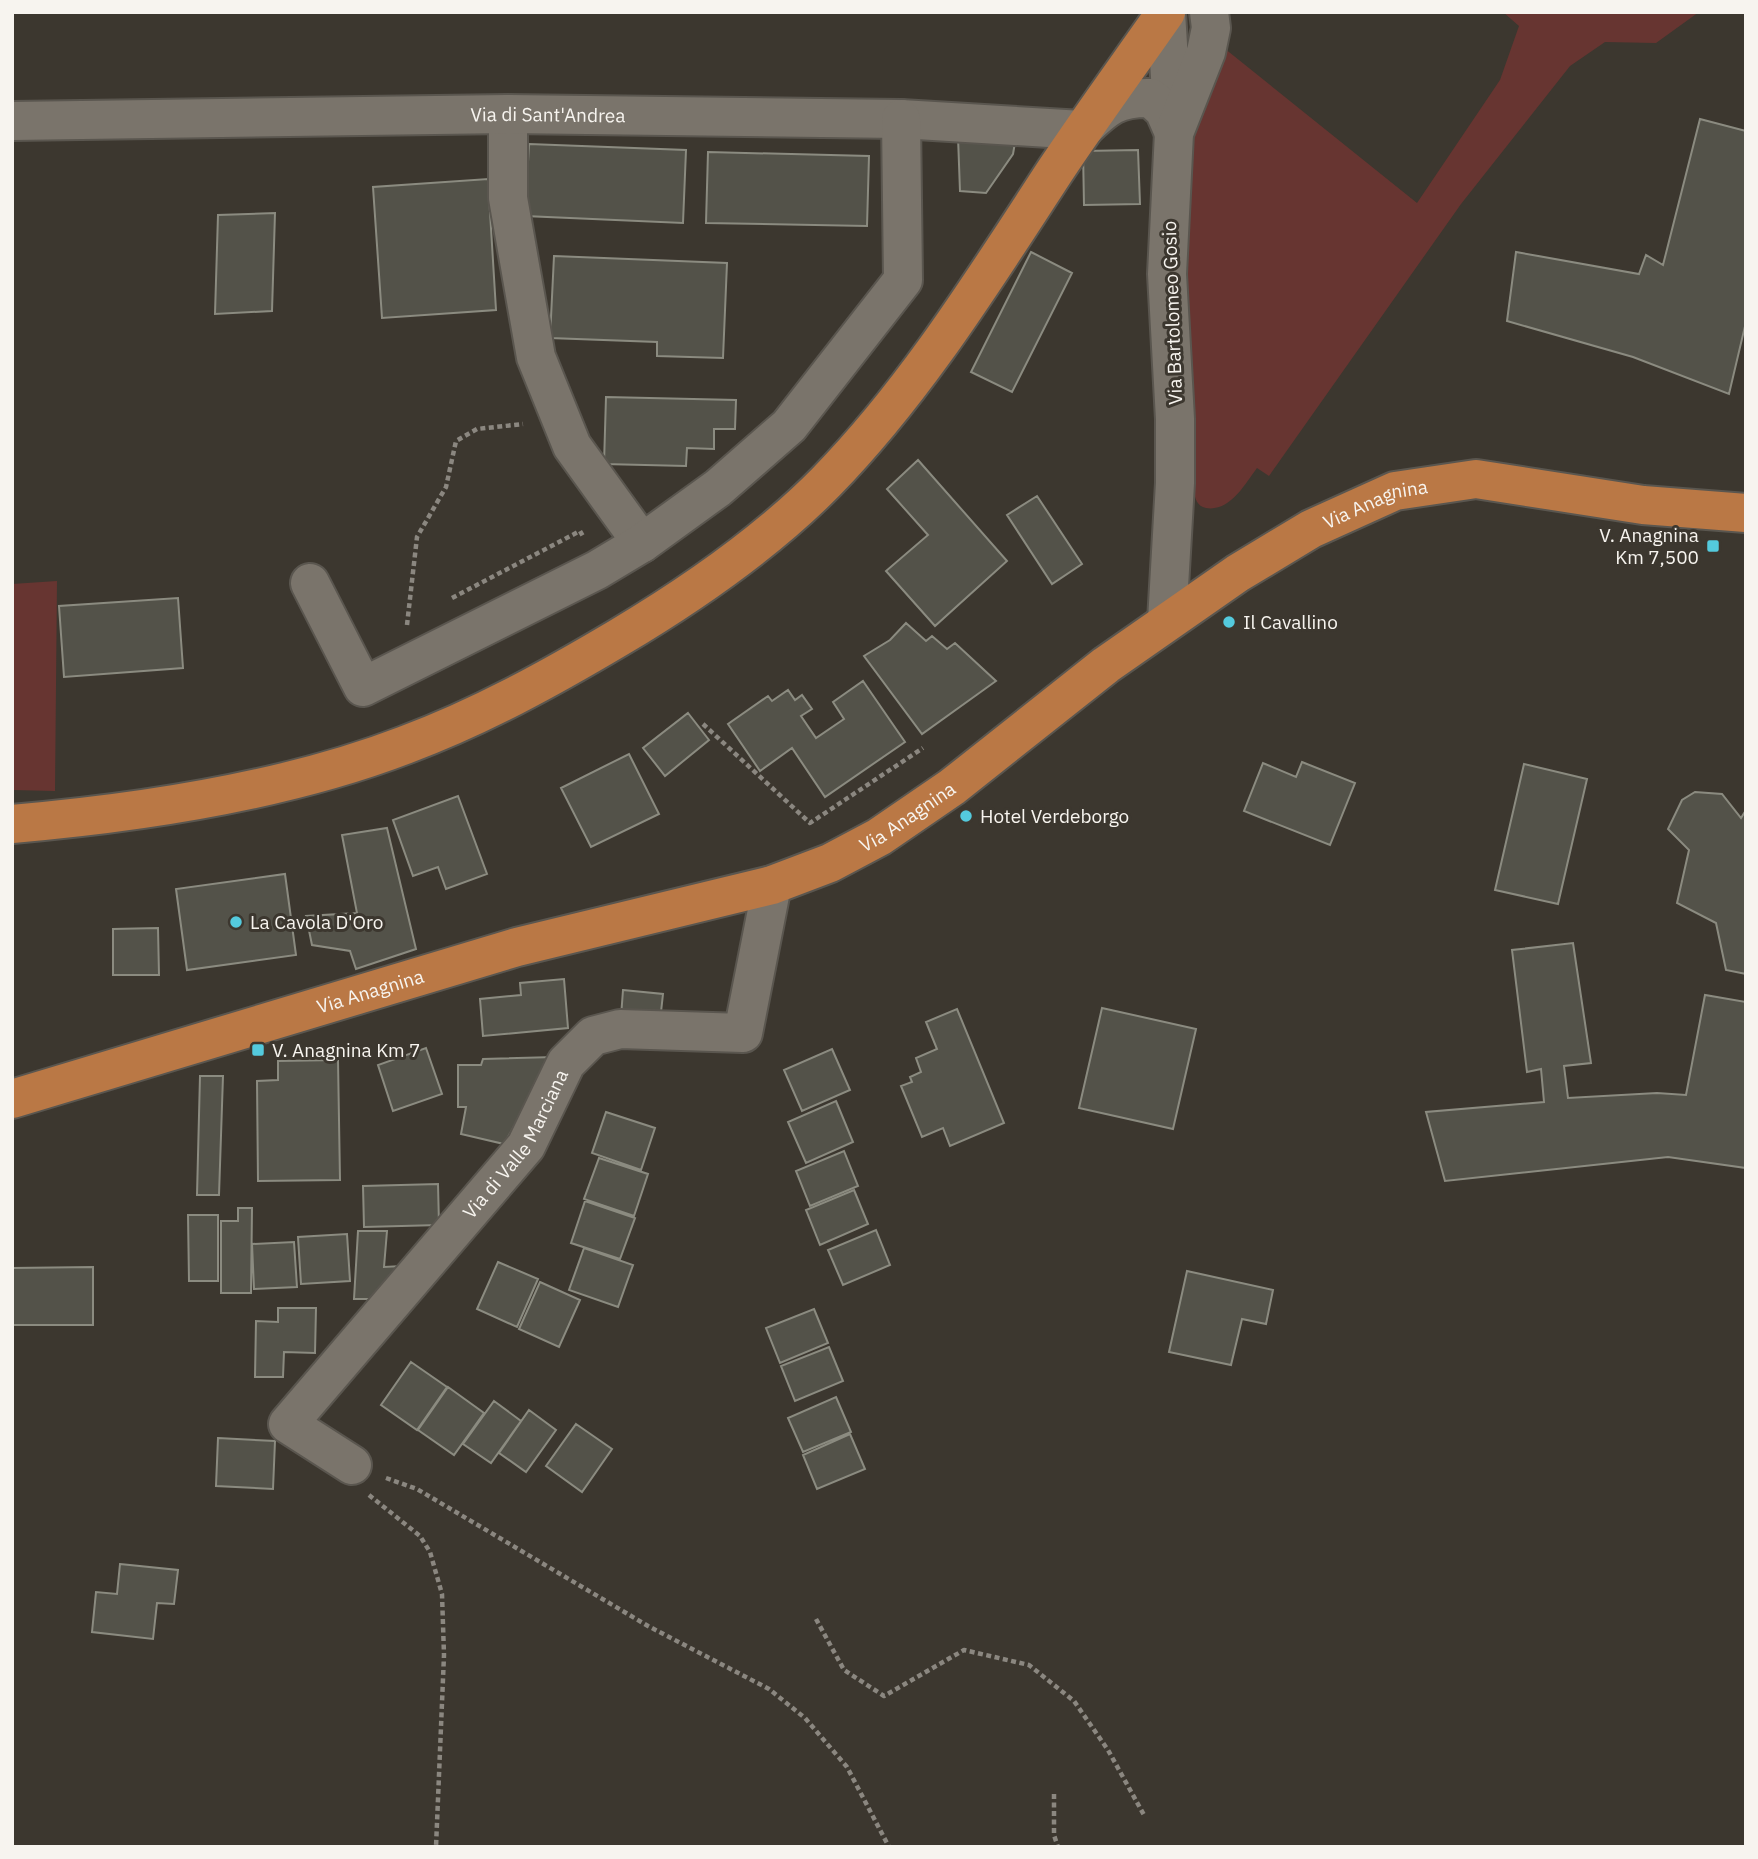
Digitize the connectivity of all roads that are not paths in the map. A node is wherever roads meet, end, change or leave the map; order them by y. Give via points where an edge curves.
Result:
1 (1209, 12) edge
2 (1166, 13) edge
3 (508, 114) junction
4 (901, 119) junction
5 (12, 121) edge
6 (1082, 130) junction
7 (1174, 133) junction
8 (1746, 513) edge
9 (642, 543) junction
10 (310, 583) dead end
11 (1167, 621) junction
12 (12, 824) edge
13 (772, 885) junction
14 (12, 1099) edge
15 (352, 1465) road end

1 - 7 street, Via Bartolomeo Gosio via 1206,52
2 - 6 main road
2 - 7 street
3 - 4 street, Via di Sant'Andrea
3 - 5 street, Via di Sant'Andrea
3 - 9 street via 508,198 536,357 572,446
4 - 6 street, Via di Sant'Andrea
4 - 9 street via 902,280 789,426 718,488
6 - 7 street via 1119,101 1152,98 1164,110
6 - 12 main road via 945,335 857,447 766,536 657,614 502,704 351,764 190,800
7 - 11 street, Via Bartolomeo Gosio via 1167,274 1175,483
8 - 11 main road, Via Anagnina via 1643,505 1476,479 1395,491 1288,542
9 - 10 street via 363,687
11 - 13 main road, Via Anagnina via 905,820 830,863
13 - 14 main road, Via Anagnina via 539,941
13 - 15 street, Via di Valle Marciana via 743,1036 620,1029 593,1036 566,1063 526,1146 288,1424

